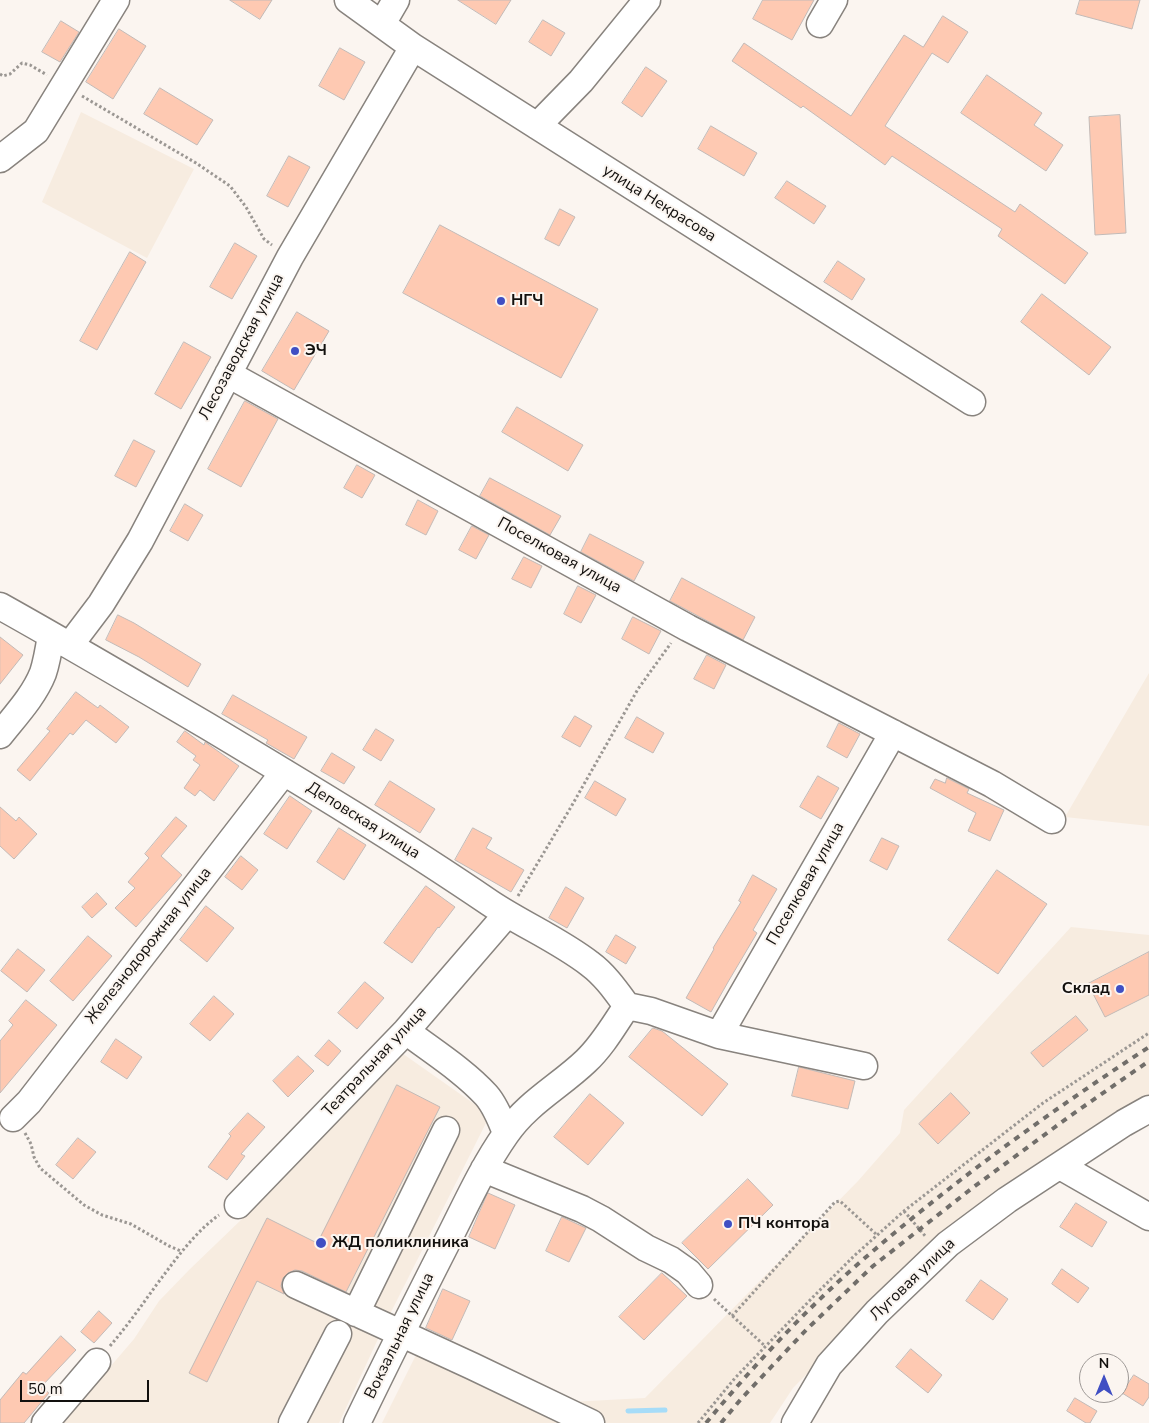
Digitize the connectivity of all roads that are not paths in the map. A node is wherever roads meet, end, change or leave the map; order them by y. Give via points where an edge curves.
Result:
1 (116, 0) edge
2 (348, 0) edge
3 (396, 0) edge
4 (647, 0) edge
5 (834, 0) edge
6 (382, 24) junction
7 (820, 24) dead end
8 (413, 47) junction
9 (537, 126) junction
10 (0, 159) edge
11 (228, 374) junction
12 (972, 402) dead end
13 (0, 606) edge
14 (60, 640) junction
15 (893, 733) junction
16 (0, 735) edge
17 (284, 772) junction
18 (1052, 820) dead end
19 (507, 914) junction
20 (627, 1006) junction
21 (406, 1031) junction
22 (720, 1034) junction
23 (864, 1066) dead end
24 (1149, 1109) edge
25 (13, 1118) road end
26 (446, 1130) dead end
27 (506, 1133) junction
28 (1060, 1166) junction
29 (484, 1170) junction
30 (238, 1205) road end
31 (1149, 1217) edge
32 (296, 1285) dead end
33 (699, 1285) road end
34 (356, 1313) junction
35 (338, 1334) dead end
36 (400, 1334) junction
37 (97, 1362) road end
38 (45, 1423) edge
39 (292, 1423) edge
40 (357, 1423) edge
41 (591, 1423) edge
42 (795, 1423) edge

1 - 10 street via 36,131
2 - 6 street, улица Некрасова
3 - 6 street
4 - 9 street via 581,81
5 - 7 street
6 - 8 street, улица Некрасова
8 - 9 street, улица Некрасова
8 - 11 street, Лесозаводская улица via 290,257
9 - 12 street, улица Некрасова
11 - 14 street, Лесозаводская улица via 140,541 101,604
11 - 15 street, Поселковая улица via 688,628
13 - 14 street, Деповская улица
14 - 16 street, Лесозаводская улица via 35,688
14 - 17 street, Деповская улица
15 - 18 street, Поселковая улица via 992,784
15 - 22 street, Поселковая улица
17 - 19 street, Деповская улица
17 - 25 street, Железнодорожная улица via 29,1102
19 - 20 street, Деповская улица via 591,965
19 - 21 street, Театральная улица
20 - 22 street
20 - 27 street, Вокзальная улица via 588,1060 525,1110
21 - 27 street via 487,1096
21 - 30 street, Театральная улица
22 - 23 street
24 - 28 street, Луговая улица via 1124,1122
26 - 34 street
27 - 29 street, Вокзальная улица
28 - 31 street
28 - 42 street, Луговая улица via 948,1244 829,1364
29 - 33 street via 601,1219 671,1260
29 - 36 street, Вокзальная улица
32 - 34 street
34 - 36 street
35 - 39 street
36 - 40 street, Вокзальная улица
36 - 41 street
37 - 38 street

